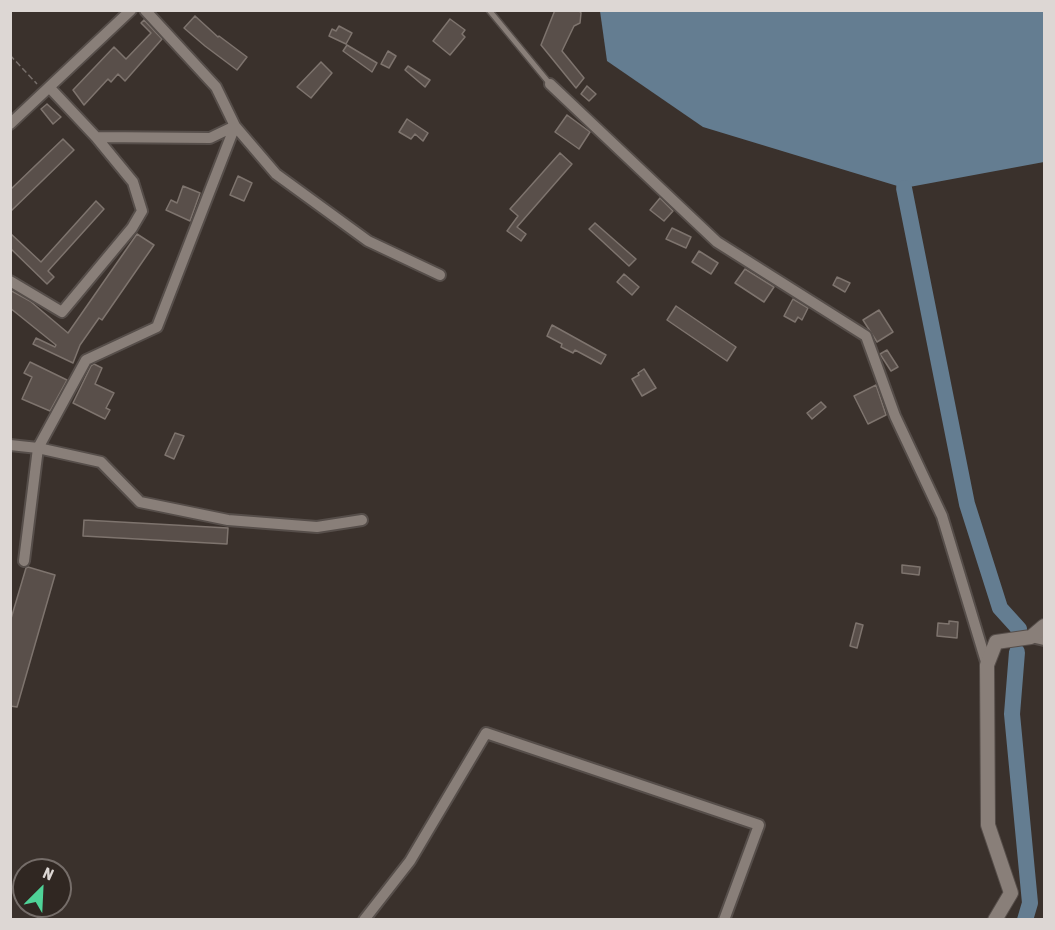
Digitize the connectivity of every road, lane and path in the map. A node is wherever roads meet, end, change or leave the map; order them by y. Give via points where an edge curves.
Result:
1 (131, 10) edge
2 (145, 10) edge
3 (489, 10) edge
4 (10, 55) edge
5 (550, 84) joint
6 (47, 89) junction
7 (10, 124) edge
8 (236, 126) junction
9 (96, 137) junction
10 (440, 275) dead end
11 (10, 281) edge
12 (10, 445) edge
13 (38, 448) junction
14 (362, 520) dead end
15 (24, 561) dead end
16 (1044, 626) edge
17 (1038, 639) edge
18 (987, 665) junction
19 (364, 920) edge
20 (724, 920) edge
21 (995, 920) edge

1 - 6 street
2 - 8 street via 216,87
3 - 5 lane
4 - 6 path
5 - 18 street via 717,242 866,336 895,416 942,516
6 - 7 street
6 - 9 street
8 - 9 street via 210,138
8 - 10 street via 276,174 368,241
8 - 13 street via 157,327 86,360
9 - 11 street via 134,182 142,211 132,228 62,312
12 - 13 street
13 - 14 street via 101,462 140,502 228,520 317,527
13 - 15 street
16 - 17 street
17 - 18 street via 996,642
18 - 21 street via 988,825 1011,893
19 - 20 street via 410,861 486,732 759,825

